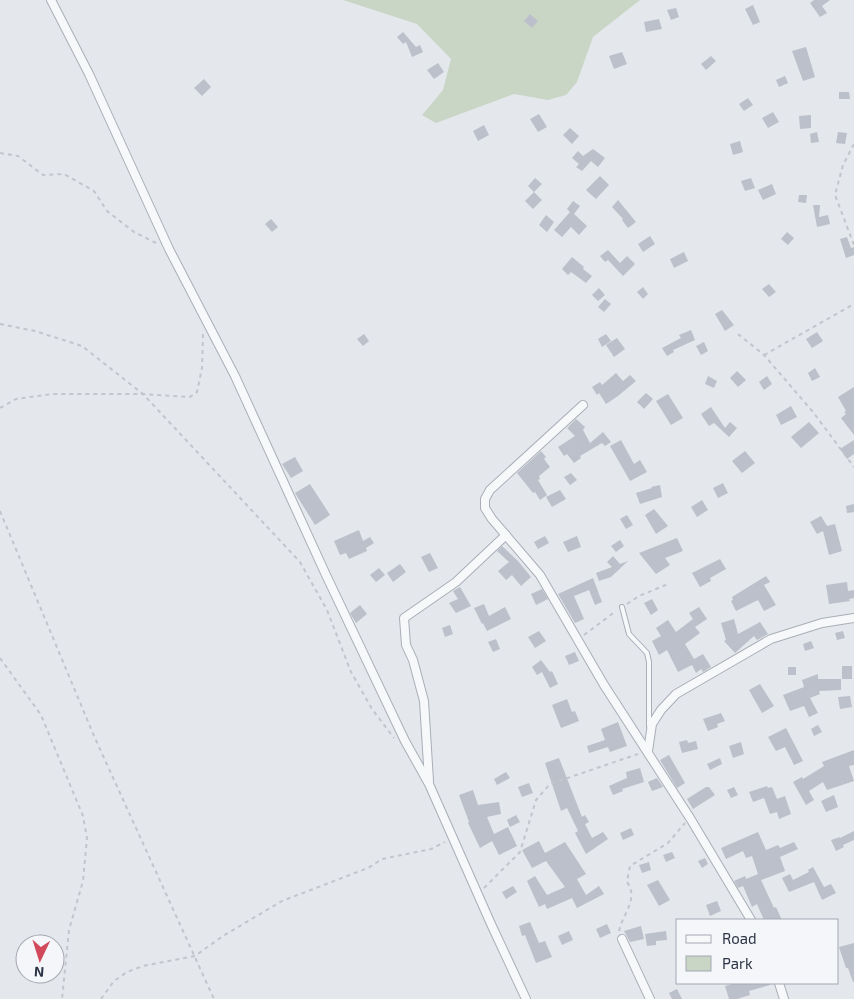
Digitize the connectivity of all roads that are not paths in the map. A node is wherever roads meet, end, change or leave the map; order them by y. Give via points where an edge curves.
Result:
1 (51, 0) edge
2 (583, 406) dead end
3 (506, 535) junction
4 (622, 607) dead end
5 (854, 618) edge
6 (649, 736) junction
7 (648, 751) junction
8 (429, 784) junction
9 (749, 919) edge
10 (622, 939) road end
11 (779, 984) edge
12 (526, 999) edge
13 (650, 999) edge
14 (784, 999) edge

1 - 8 street via 90,74 169,249 235,376 326,575 405,741
2 - 3 street via 490,490 485,508
3 - 7 street via 540,575
3 - 8 street via 456,582 404,618 406,645 424,701
4 - 6 lane via 629,634 647,654 649,662
5 - 6 street via 822,622 771,639 676,694 661,710
6 - 7 street
7 - 9 street
8 - 12 street
10 - 13 street
11 - 14 street

